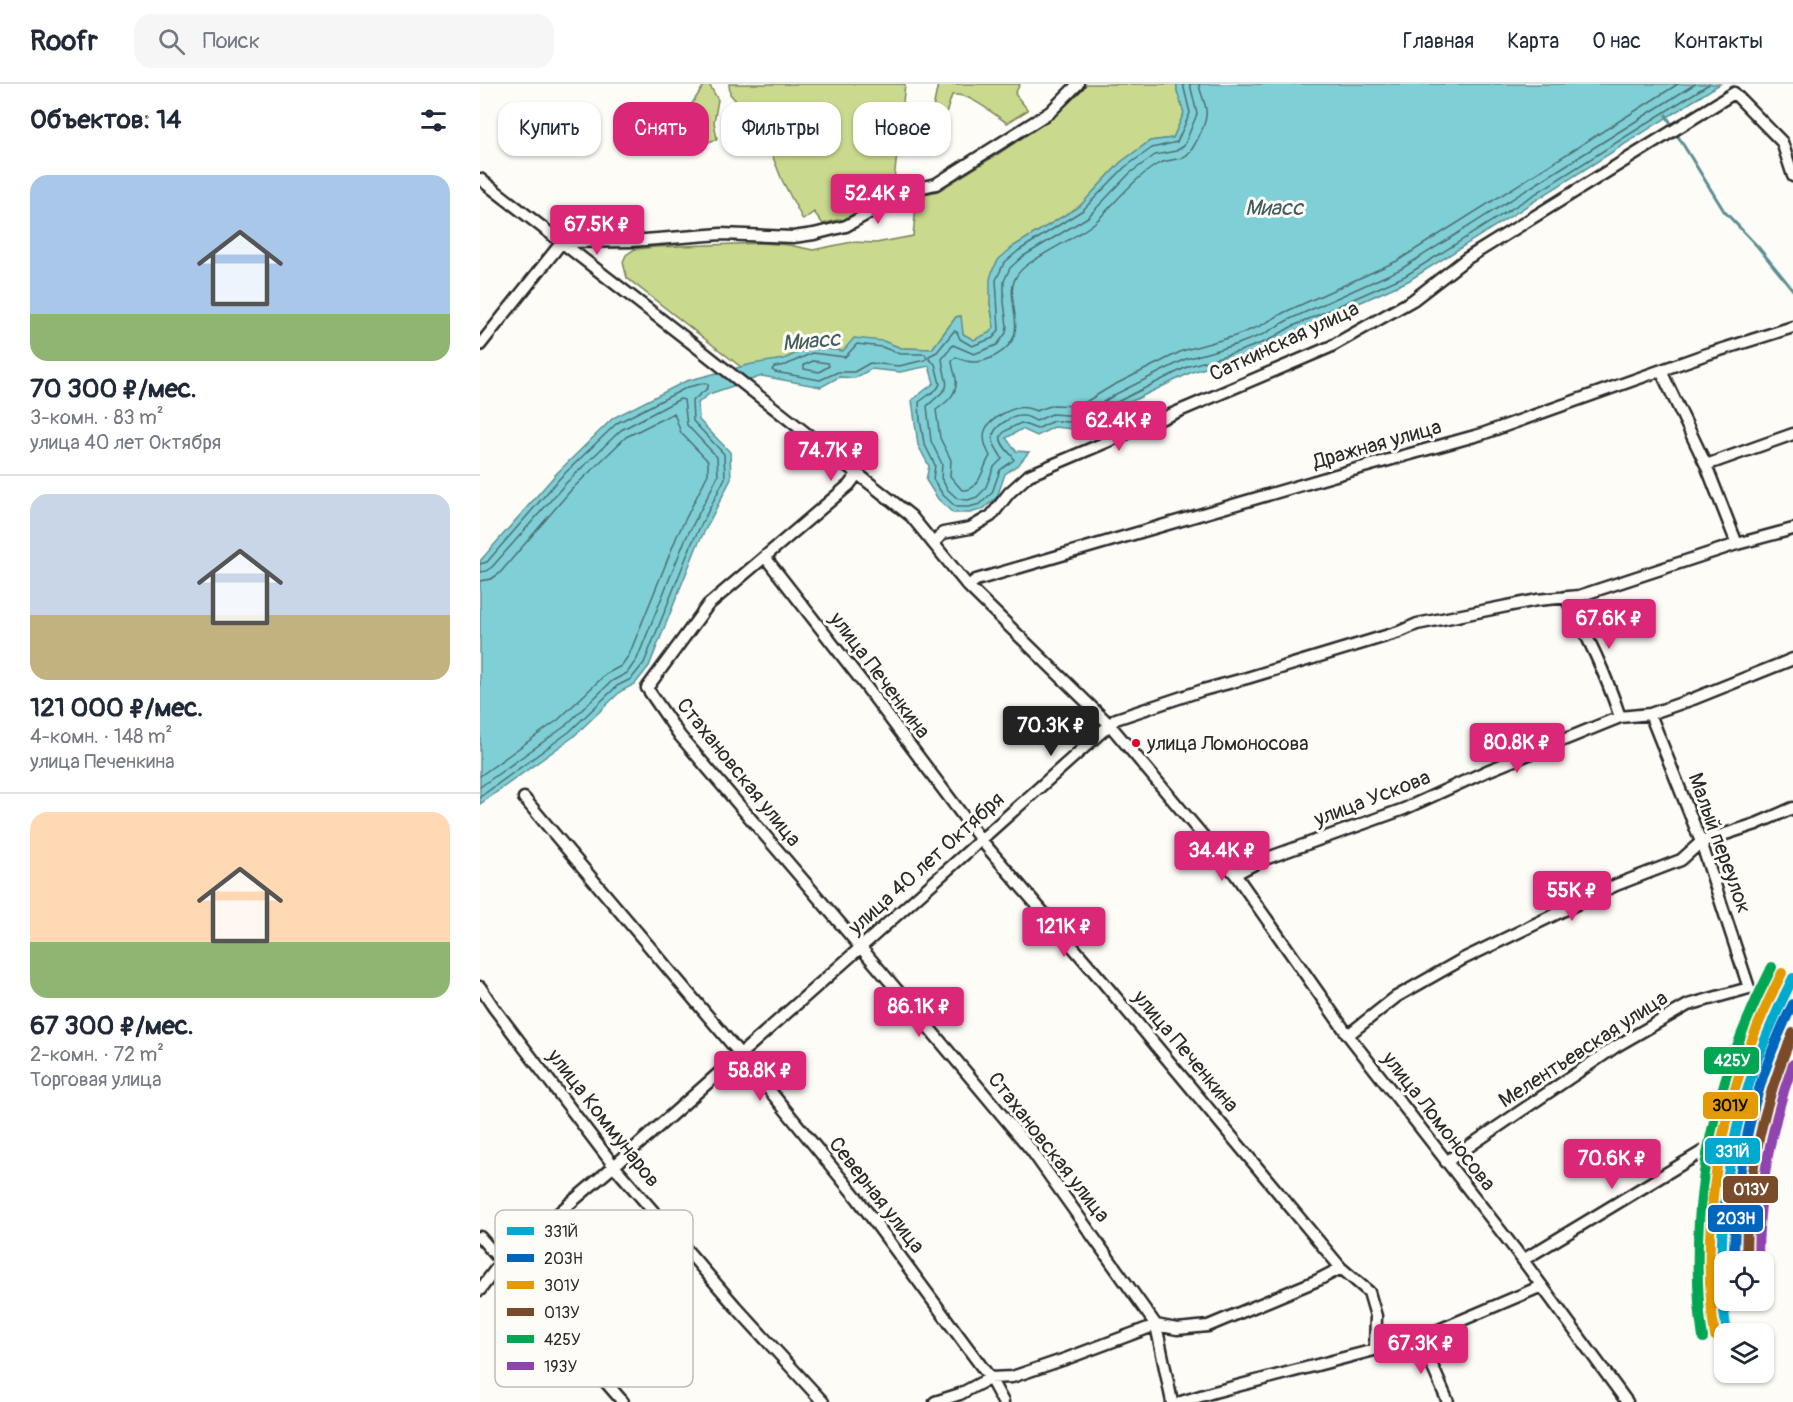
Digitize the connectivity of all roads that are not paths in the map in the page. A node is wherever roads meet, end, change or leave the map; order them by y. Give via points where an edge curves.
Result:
1 (1078, 84) edge
2 (1793, 176) edge
3 (480, 179) edge
4 (562, 242) junction
5 (1793, 327) edge
6 (480, 345) edge
7 (1661, 371) junction
8 (1793, 434) edge
9 (1706, 465) junction
10 (858, 473) junction
11 (1793, 529) edge
12 (934, 543) junction
13 (1737, 544) junction
14 (765, 557) junction
15 (968, 586) junction
16 (1565, 597) junction
17 (1793, 660) edge
18 (1650, 714) junction
19 (1620, 717) junction
20 (1109, 724) junction
21 (524, 798) dead end
22 (1793, 808) edge
23 (981, 840) junction
24 (1701, 842) junction
25 (1235, 874) junction
26 (860, 948) junction
27 (480, 987) edge
28 (1749, 988) joint
29 (1348, 1035) junction
30 (740, 1054) junction
31 (1715, 1144) dead end
32 (1446, 1162) junction
33 (614, 1166) junction
34 (562, 1210) edge
35 (652, 1210) edge
36 (480, 1237) edge
37 (495, 1255) edge
38 (693, 1257) edge
39 (1522, 1260) junction
40 (1341, 1268) junction
41 (495, 1270) edge
42 (1542, 1286) junction
43 (480, 1290) edge
44 (1156, 1325) junction
45 (1420, 1338) junction
46 (1375, 1349) junction
47 (990, 1378) junction
48 (610, 1387) edge
49 (623, 1402) edge
50 (823, 1402) edge
51 (935, 1402) edge
52 (1003, 1402) edge
53 (1172, 1402) edge
54 (1181, 1402) edge
55 (1448, 1402) edge
56 (1627, 1402) edge

1 - 4 street via 1050,112 936,184 910,190 846,226 793,237 721,234
2 - 12 street, Саткинская улица via 1782,142 1734,93 1466,259 1413,300 1330,347 1029,475 991,516 970,528 943,533
3 - 4 street, улица Ломоносова
4 - 6 street
4 - 10 street, улица Ломоносова
5 - 7 street, Дражная улица
7 - 9 street
7 - 15 street, Дражная улица via 1482,434 976,580
8 - 9 street
9 - 13 street
10 - 12 street, улица Ломоносова via 911,516
10 - 14 street
11 - 13 street, улица 40 лет Октября
12 - 15 street, улица Ломоносова
13 - 16 street, улица 40 лет Октября via 1579,596
14 - 23 street, улица Печенкина
14 - 26 street, Стахановская улица via 708,605 647,688 680,736
15 - 20 street, улица Ломоносова
16 - 19 street via 1608,681
16 - 20 street, улица 40 лет Октября via 1417,624 1203,690
17 - 18 street, улица Ускова
18 - 19 street, улица Ускова
18 - 24 street, Малый переулок
19 - 25 street, улица Ускова via 1404,809 1262,860
20 - 23 street, улица 40 лет Октября
20 - 25 street, улица Ломоносова
21 - 30 street, Северная улица
22 - 24 street
23 - 26 street, улица 40 лет Октября
23 - 40 street, улица Печенкина
24 - 28 street, Малый переулок
24 - 29 street via 1681,860 1616,885 1463,959 1396,997
25 - 29 street, улица Ломоносова
26 - 30 street, улица 40 лет Октября
26 - 44 street, Стахановская улица via 1032,1151
27 - 33 street, улица Коммунаров
28 - 32 street, Мелентьевская улица via 1688,1005 1616,1047
29 - 32 street, улица Ломоносова
30 - 33 street, улица 40 лет Октября
30 - 47 street, Северная улица via 857,1198
31 - 39 street
32 - 39 street, улица Ломоносова
33 - 34 street, улица 40 лет Октября
33 - 35 street, улица Коммунаров
36 - 37 street
38 - 50 street, улица Коммунаров
39 - 42 street, улица Ломоносова
40 - 44 street via 1208,1326 1177,1329
40 - 46 street, улица Печенкина via 1370,1292 1376,1316
41 - 43 street, улица 40 лет Октября
42 - 45 street
42 - 56 street, улица Ломоносова
44 - 47 street via 1012,1377
44 - 53 street, Стахановская улица
45 - 46 street
45 - 55 street
46 - 54 street
47 - 51 street
47 - 52 street, Северная улица
48 - 49 street

